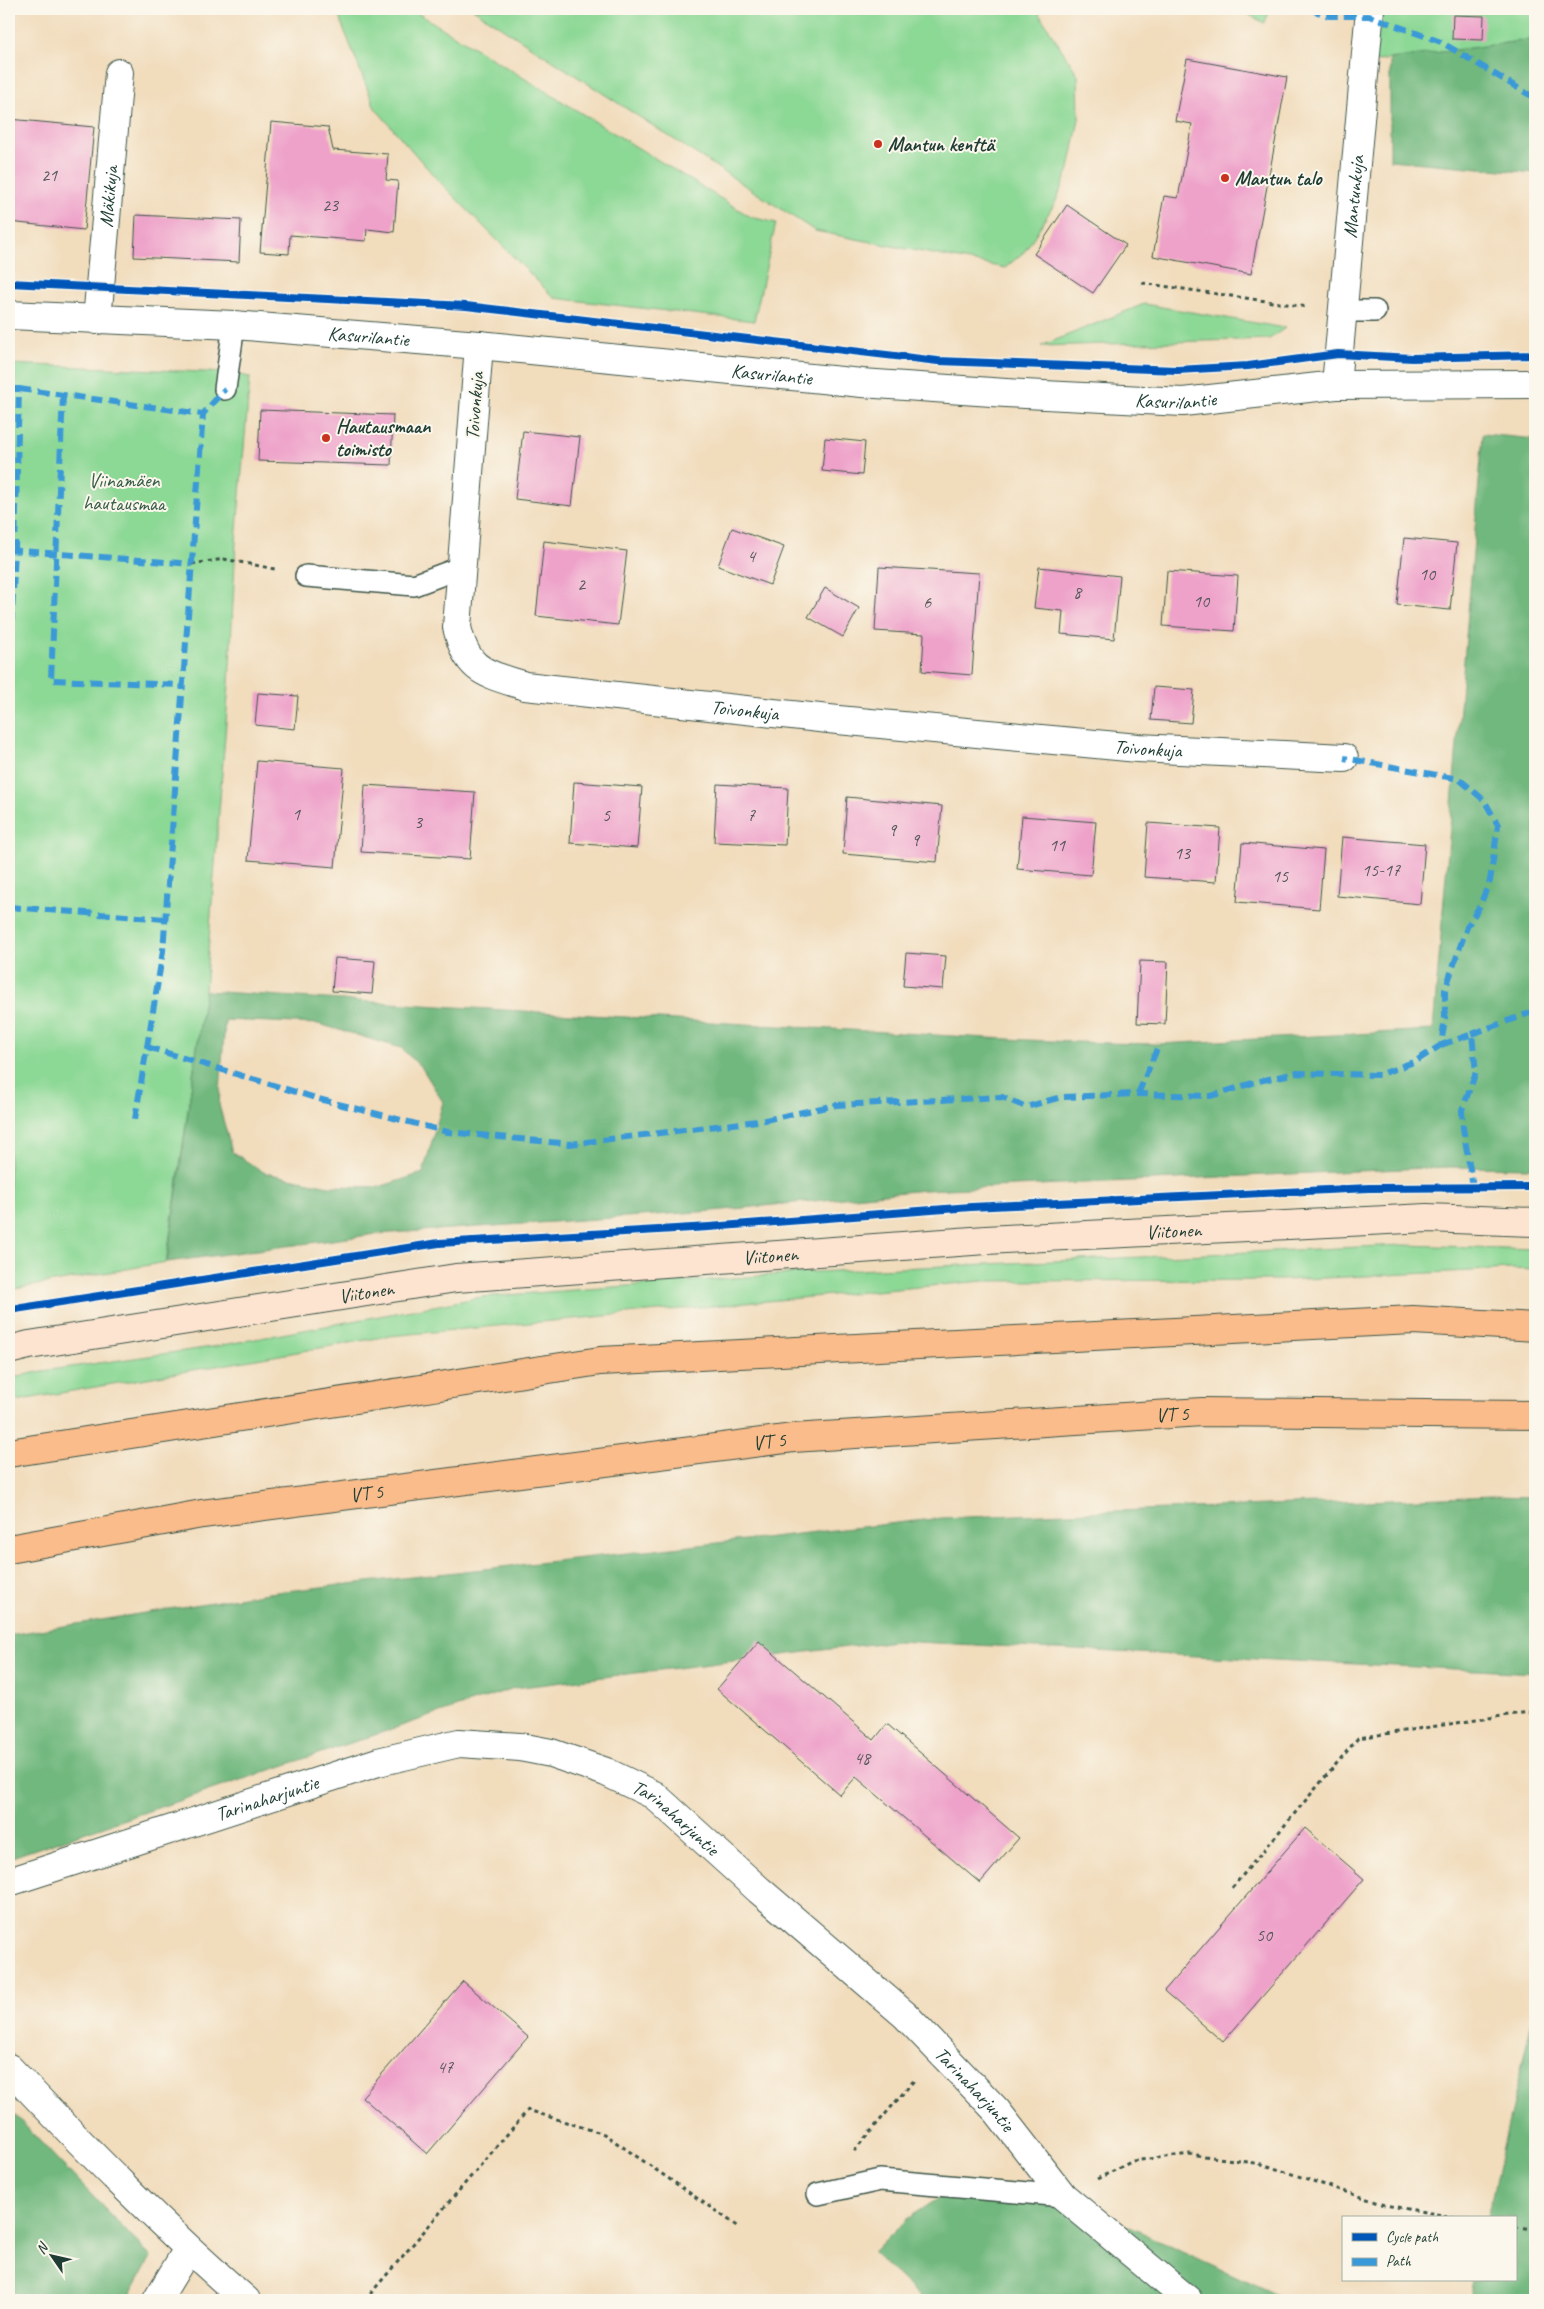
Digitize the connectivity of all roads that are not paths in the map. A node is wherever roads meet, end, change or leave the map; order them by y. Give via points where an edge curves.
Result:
1 (1370, 9) edge
2 (119, 73) dead end
3 (1342, 311) junction
4 (1374, 311) dead end
5 (9, 315) edge
6 (96, 320) junction
7 (234, 325) junction
8 (479, 345) junction
9 (1535, 384) edge
10 (1336, 385) junction
11 (225, 389) dead end
12 (462, 567) junction
13 (306, 576) road end
14 (1344, 758) dead end
15 (1535, 1222) edge
16 (1535, 1328) edge
17 (9, 1350) edge
18 (1535, 1415) edge
19 (9, 1453) edge
20 (9, 1549) edge
21 (9, 1882) edge
22 (9, 2068) edge
23 (818, 2194) dead end
24 (1063, 2196) junction
25 (188, 2249) junction
26 (157, 2300) edge
27 (246, 2300) edge
28 (1188, 2300) edge

1 - 3 street, Mantunkuja
2 - 6 street, Mäkikuja
3 - 4 lane
3 - 10 street, Mantunkuja
5 - 6 street, Kasurilantie
6 - 7 street, Kasurilantie
7 - 8 street, Kasurilantie
7 - 11 lane
8 - 10 street, Kasurilantie via 862,383 1183,402
8 - 12 street, Toivonkuja
9 - 10 street, Kasurilantie
12 - 13 lane via 414,584
12 - 14 street, Toivonkuja via 457,627 462,649 474,664 489,674 525,686 1138,748
15 - 17 main road, Viitonen via 1427,1218 986,1240 456,1278 29,1344
16 - 19 highway via 1413,1320 600,1361
18 - 20 highway, VT 5 via 1202,1412 793,1438 202,1514
21 - 24 street, Tarinaharjuntie via 378,1762 459,1744 520,1747 551,1753 606,1772 654,1795 905,2015 997,2111
22 - 25 street
23 - 24 lane via 880,2180
24 - 28 street, Tarinaharjuntie
25 - 26 street
25 - 27 street

